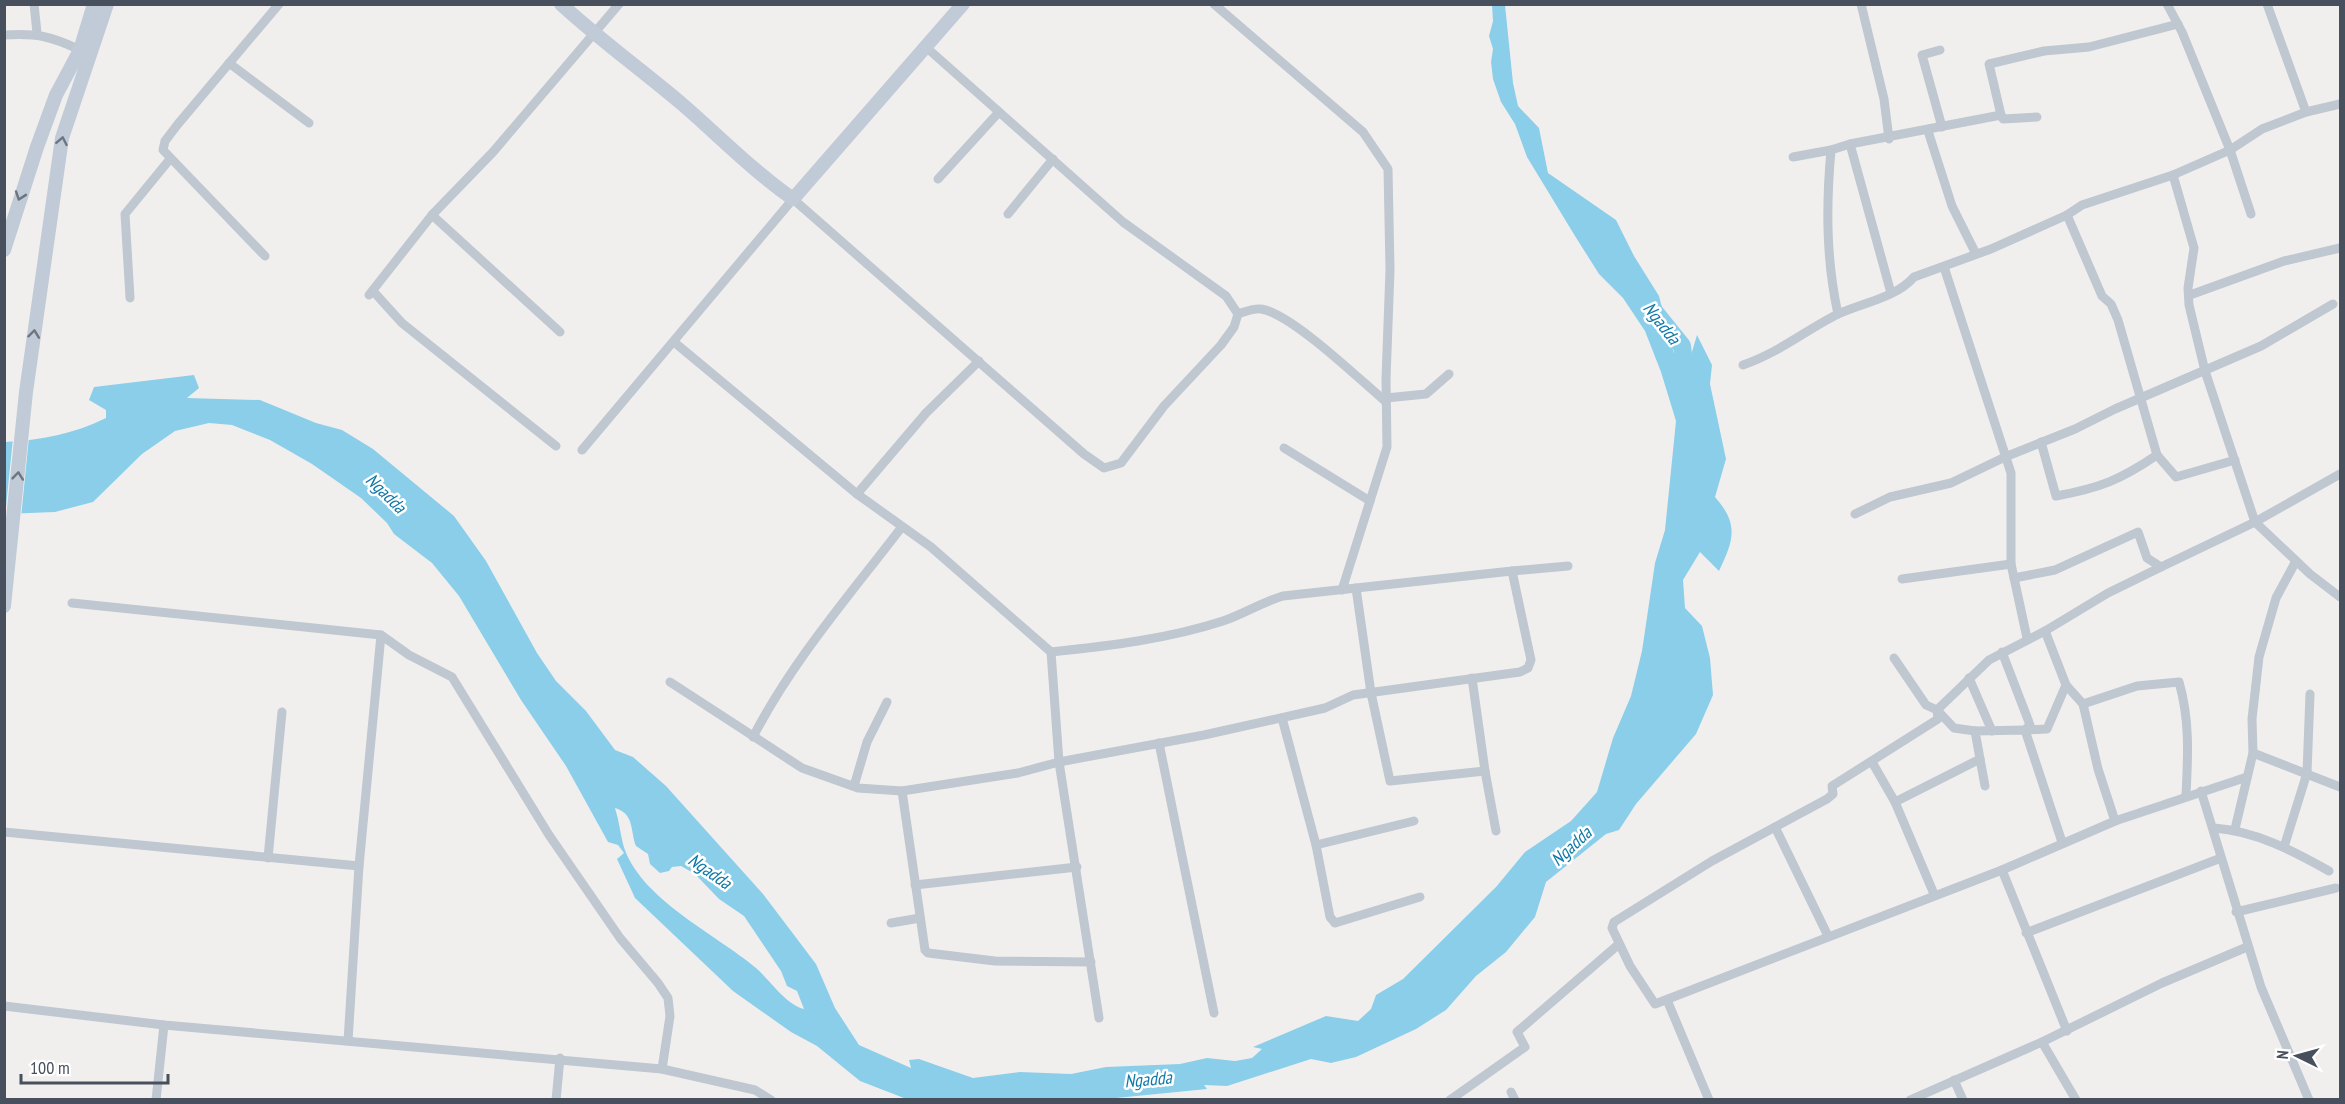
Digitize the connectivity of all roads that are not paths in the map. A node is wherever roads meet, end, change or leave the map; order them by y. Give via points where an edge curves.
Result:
1 (34, 4) edge
2 (94, 4) edge
3 (107, 4) edge
4 (279, 4) edge
5 (561, 4) edge
6 (619, 4) edge
7 (963, 4) edge
8 (1214, 4) edge
9 (1861, 4) edge
10 (2167, 4) edge
11 (2267, 4) edge
12 (2178, 24) junction
13 (37, 33) junction
14 (594, 34) junction
15 (4, 35) edge
16 (927, 48) junction
17 (80, 50) junction
18 (1940, 50) dead end
19 (229, 63) junction
20 (2340, 104) edge
21 (999, 112) junction
22 (2306, 112) junction
23 (2001, 115) junction
24 (2037, 117) dead end
25 (309, 123) dead end
26 (1942, 127) junction
27 (1928, 131) junction
28 (1889, 139) junction
29 (1850, 144) junction
30 (1830, 150) junction
31 (2230, 150) junction
32 (1793, 157) dead end
33 (170, 159) junction
34 (1053, 159) junction
35 (2172, 174) junction
36 (938, 179) dead end
37 (793, 198) junction
38 (1008, 214) dead end
39 (2067, 214) junction
40 (2251, 214) dead end
41 (432, 215) junction
42 (2340, 248) edge
43 (5, 249) edge
44 (1976, 254) junction
45 (265, 256) dead end
46 (1944, 267) junction
47 (1891, 293) junction
48 (2190, 295) junction
49 (130, 298) dead end
50 (2333, 304) dead end
51 (1238, 314) junction
52 (1838, 314) junction
53 (560, 332) dead end
54 (674, 342) junction
55 (979, 361) junction
56 (1743, 365) dead end
57 (2205, 371) junction
58 (1449, 374) dead end
59 (1385, 399) junction
60 (2139, 399) junction
61 (2041, 442) junction
62 (556, 446) dead end
63 (1284, 448) dead end
64 (582, 450) dead end
65 (2157, 455) junction
66 (2005, 457) junction
67 (2235, 460) junction
68 (2340, 474) edge
69 (857, 494) junction
70 (1370, 501) junction
71 (1855, 514) dead end
72 (2255, 522) junction
73 (901, 528) junction
74 (2296, 561) junction
75 (2011, 564) junction
76 (1568, 566) dead end
77 (2161, 567) junction
78 (1512, 571) junction
79 (1902, 579) dead end
80 (2014, 579) junction
81 (1356, 588) junction
82 (1342, 590) junction
83 (2340, 597) edge
84 (72, 603) dead end
85 (4, 606) edge
86 (2045, 631) junction
87 (381, 635) junction
88 (2027, 638) junction
89 (1050, 652) junction
90 (2002, 652) junction
91 (1894, 658) dead end
92 (1472, 678) junction
93 (1969, 678) junction
94 (670, 682) dead end
95 (2066, 684) junction
96 (1371, 693) junction
97 (2310, 694) dead end
98 (887, 702) dead end
99 (2083, 704) junction
100 (1937, 710) junction
101 (282, 712) dead end
102 (1282, 718) junction
103 (2025, 730) junction
104 (1975, 731) junction
105 (1992, 731) junction
106 (753, 737) junction
107 (1159, 743) junction
108 (2253, 753) junction
109 (1980, 759) junction
110 (1059, 762) junction
111 (1872, 762) junction
112 (1485, 771) junction
113 (2307, 773) junction
114 (2247, 777) junction
115 (854, 786) junction
116 (1985, 786) dead end
117 (2340, 787) edge
118 (902, 791) junction
119 (2201, 791) junction
120 (2186, 795) junction
121 (1895, 802) junction
122 (1414, 821) dead end
123 (2115, 821) junction
124 (1775, 827) junction
125 (2214, 828) junction
126 (2235, 829) junction
127 (1496, 831) dead end
128 (4, 832) edge
129 (2062, 842) junction
130 (1316, 845) junction
131 (2284, 848) junction
132 (268, 858) junction
133 (2221, 858) junction
134 (359, 866) junction
135 (1077, 867) junction
136 (2002, 870) junction
137 (2329, 872) dead end
138 (915, 885) junction
139 (2336, 888) dead end
140 (1934, 894) junction
141 (1420, 897) dead end
142 (2236, 912) junction
143 (920, 918) junction
144 (891, 923) dead end
145 (2026, 933) junction
146 (1828, 936) junction
147 (1619, 944) junction
148 (2247, 947) junction
149 (1091, 962) junction
150 (1667, 1000) junction
151 (4, 1006) edge
152 (1214, 1013) dead end
153 (1099, 1018) dead end
154 (164, 1025) junction
155 (2067, 1030) junction
156 (348, 1041) junction
157 (2042, 1042) junction
158 (560, 1058) junction
159 (662, 1069) junction
160 (1954, 1080) junction
161 (156, 1100) edge
162 (556, 1100) edge
163 (771, 1100) edge
164 (1450, 1100) edge
165 (1709, 1100) edge
166 (1910, 1100) edge
167 (1963, 1100) edge
168 (2076, 1100) edge
169 (2309, 1100) edge

1 - 13 street
2 - 17 main road
85 -> 3 main road via 26,392 62,138
4 - 19 street
5 - 14 main road
6 - 14 street
7 - 16 main road
8 - 59 street via 1363,132 1388,169 1390,270
9 - 28 street via 1884,99
10 - 12 street
11 - 22 street
12 - 23 street via 2089,47 2044,51 1989,64
12 - 31 street
13 - 15 street
13 - 17 street
14 - 37 main road
14 - 41 street via 493,153
16 - 21 street
16 - 37 main road
17 -> 43 main road via 57,95
18 - 26 street via 1922,55
19 - 25 street
19 - 33 street via 165,141 163,150
20 - 22 street
21 - 34 street
21 - 36 street
22 - 31 street via 2262,129
23 - 24 street via 2003,119
23 - 26 street
26 - 27 street
27 - 28 street
27 - 44 street via 1952,206
28 - 29 street
29 - 30 street
29 - 47 street
30 - 32 street
30 - 52 street via 1826,229
31 - 35 street
31 - 40 street
33 - 45 street
33 - 49 street via 125,214
34 - 38 street
34 - 51 street via 1123,222 1226,296
35 - 39 street via 2082,205
35 - 48 street via 2194,248
37 - 54 street
37 - 55 street
39 - 44 street
39 - 60 street via 2102,296 2111,304 2118,320
41 - 53 street
41 - 62 street via 371,293 402,323
42 - 48 street via 2284,261
44 - 46 street
46 - 47 street via 1914,277 1906,287
46 - 66 street
47 - 52 street
48 - 57 street
50 - 57 street via 2261,346
51 - 55 street via 1221,345 1164,406 1121,463 1104,468
51 - 59 street via 1259,308 1271,312
52 - 56 street via 1771,355
54 - 64 street
54 - 69 street
55 - 69 street via 926,413
57 - 60 street
57 - 67 street
58 - 59 street via 1426,394
59 - 70 street via 1387,447
60 - 61 street
60 - 65 street
61 - 65 street via 2056,496 2119,480
61 - 66 street
63 - 70 street
65 - 67 street via 2176,477
66 - 71 street via 1952,483 1890,496
66 - 75 street via 2013,493
67 - 72 street
68 - 72 street
69 - 73 street
70 - 82 street
72 - 74 street
72 - 77 street
73 - 89 street via 931,547
73 - 106 street via 831,615 772,701
74 - 83 street
74 - 108 street via 2276,598 2259,657 2252,719
75 - 79 street
75 - 80 street
76 - 78 street
77 - 80 street via 2147,558 2138,532 2055,570
77 - 86 street
78 - 81 street
78 - 92 street via 1530,648 1528,668
80 - 88 street
81 - 82 street
81 - 96 street
82 - 89 street via 1283,596 1224,620 1126,644
84 - 87 street
86 - 88 street
86 - 95 street
87 - 134 street
87 - 159 street via 452,677 549,835 620,938 668,998 670,1016
88 - 90 street
89 - 110 street
90 - 93 street
90 - 103 street via 2030,725
91 - 100 street via 1926,705
92 - 96 street
92 - 112 street
93 - 100 street
93 - 105 street
94 - 106 street
95 - 99 street
95 - 103 street via 2048,729
96 - 102 street
96 - 112 street via 1390,781
97 - 113 street
98 - 115 street via 867,742
99 - 120 street via 2137,686 2179,682 2189,735
99 - 123 street
100 - 104 street via 1954,728
100 - 111 street via 1938,719
101 - 132 street
102 - 107 street
102 - 130 street
103 - 105 street
103 - 129 street
104 - 105 street
104 - 109 street
106 - 115 street via 802,768
107 - 110 street
107 - 152 street
108 - 113 street
108 - 114 street
109 - 116 street
109 - 121 street
110 - 118 street via 1018,773
110 - 135 street
111 - 121 street
111 - 124 street via 1833,786 1833,794 1821,803
112 - 127 street
113 - 117 street
113 - 131 street
114 - 119 street
114 - 126 street
115 - 118 street
118 - 138 street
119 - 120 street
119 - 125 street
120 - 123 street
121 - 140 street
122 - 130 street
123 - 129 street
124 - 146 street
124 - 147 street via 1614,922 1612,928
125 - 126 street
125 - 133 street
126 - 131 street
128 - 132 street
129 - 136 street
130 - 141 street via 1330,917 1335,922
131 - 137 street
132 - 134 street
133 - 142 street
133 - 145 street
134 - 156 street
135 - 138 street
135 - 149 street
136 - 140 street
136 - 145 street
138 - 143 street
139 - 142 street
140 - 146 street
142 - 148 street
143 - 144 street
143 - 149 street via 925,950 933,954 995,961
145 - 155 street
146 - 150 street
147 - 150 street via 1655,1004
147 - 164 street via 1516,1032 1525,1047
148 - 155 street
148 - 169 street
149 - 153 street
150 - 165 street
151 - 154 street
154 - 156 street
154 - 161 street
155 - 157 street
156 - 158 street
157 - 160 street
157 - 168 street
158 - 159 street
158 - 162 street
159 - 163 street via 755,1090
160 - 166 street
160 - 167 street

